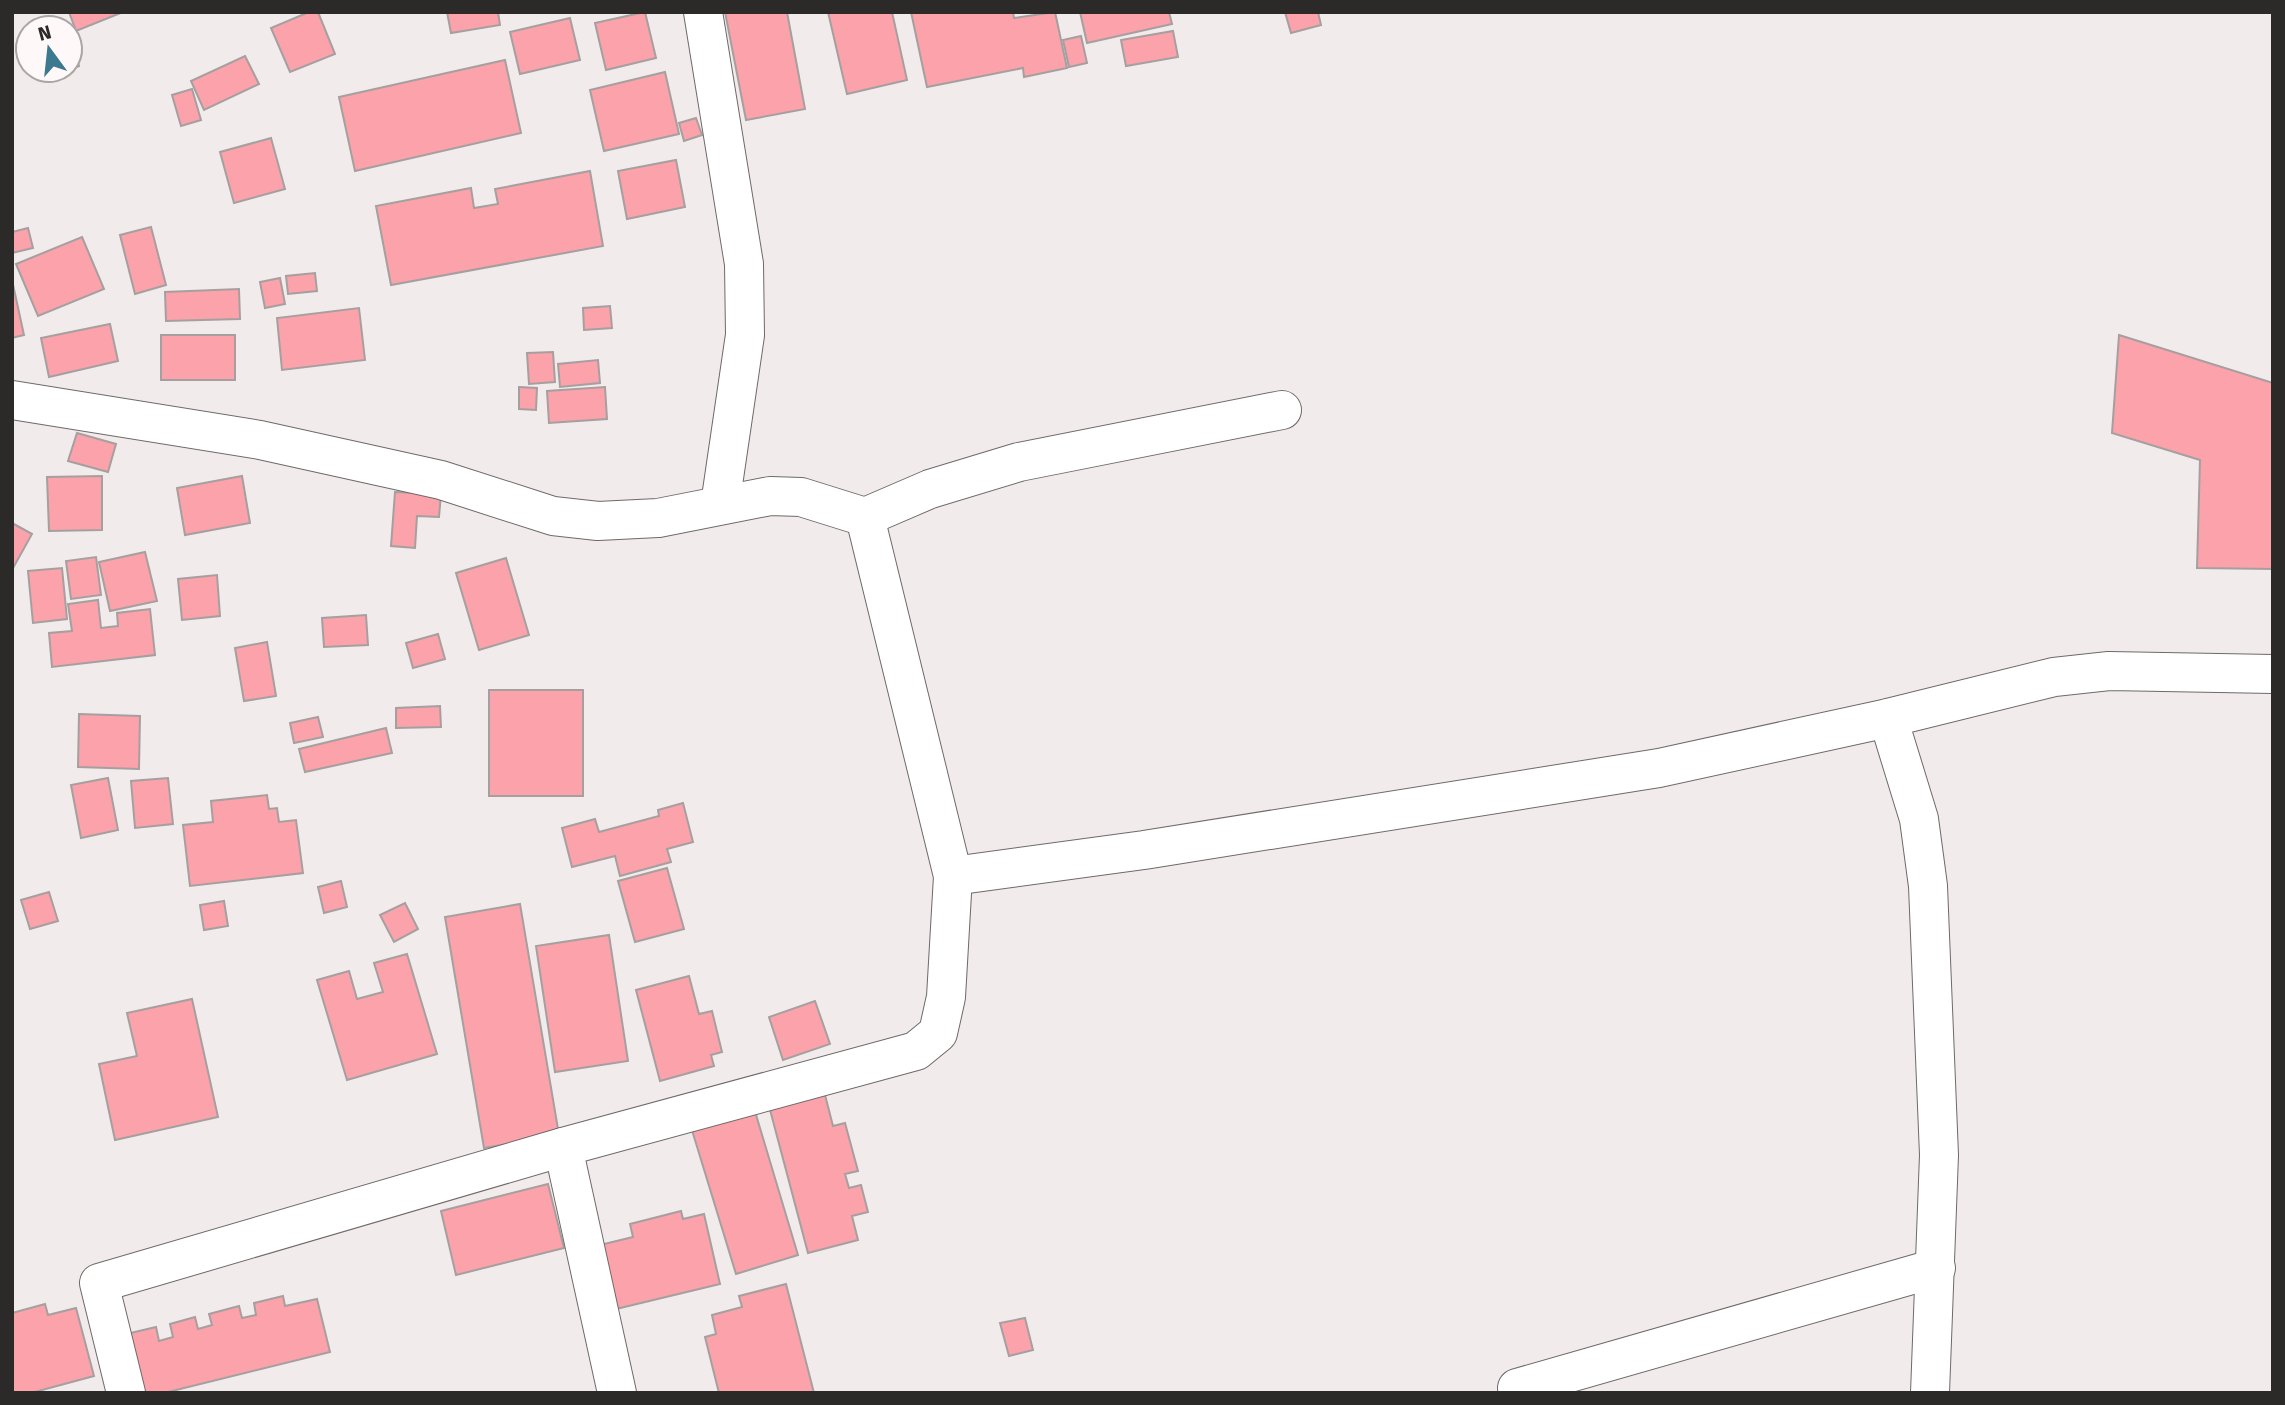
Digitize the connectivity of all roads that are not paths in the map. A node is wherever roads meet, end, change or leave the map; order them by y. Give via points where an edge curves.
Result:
1 (703, 12) edge
2 (12, 400) edge
3 (1282, 410) dead end
4 (719, 505) junction
5 (865, 517) junction
6 (2273, 674) edge
7 (1888, 718) junction
8 (953, 876) junction
9 (563, 1147) junction
10 (1936, 1268) junction
11 (1517, 1388) dead end
12 (126, 1393) edge
13 (617, 1393) edge
14 (1930, 1393) edge

1 - 4 street via 744,264 745,335
2 - 4 street via 260,440 441,480 553,516 598,521 658,518
3 - 5 street via 1020,462 930,489
4 - 5 street via 770,496 801,497
5 - 8 street
6 - 7 street via 2109,671 2054,677
7 - 8 street via 1645,770
7 - 10 street via 1919,818 1927,886 1939,1155
8 - 9 street via 946,997 938,1033 916,1051
9 - 12 street via 99,1283
9 - 13 street
10 - 11 street
10 - 14 street

